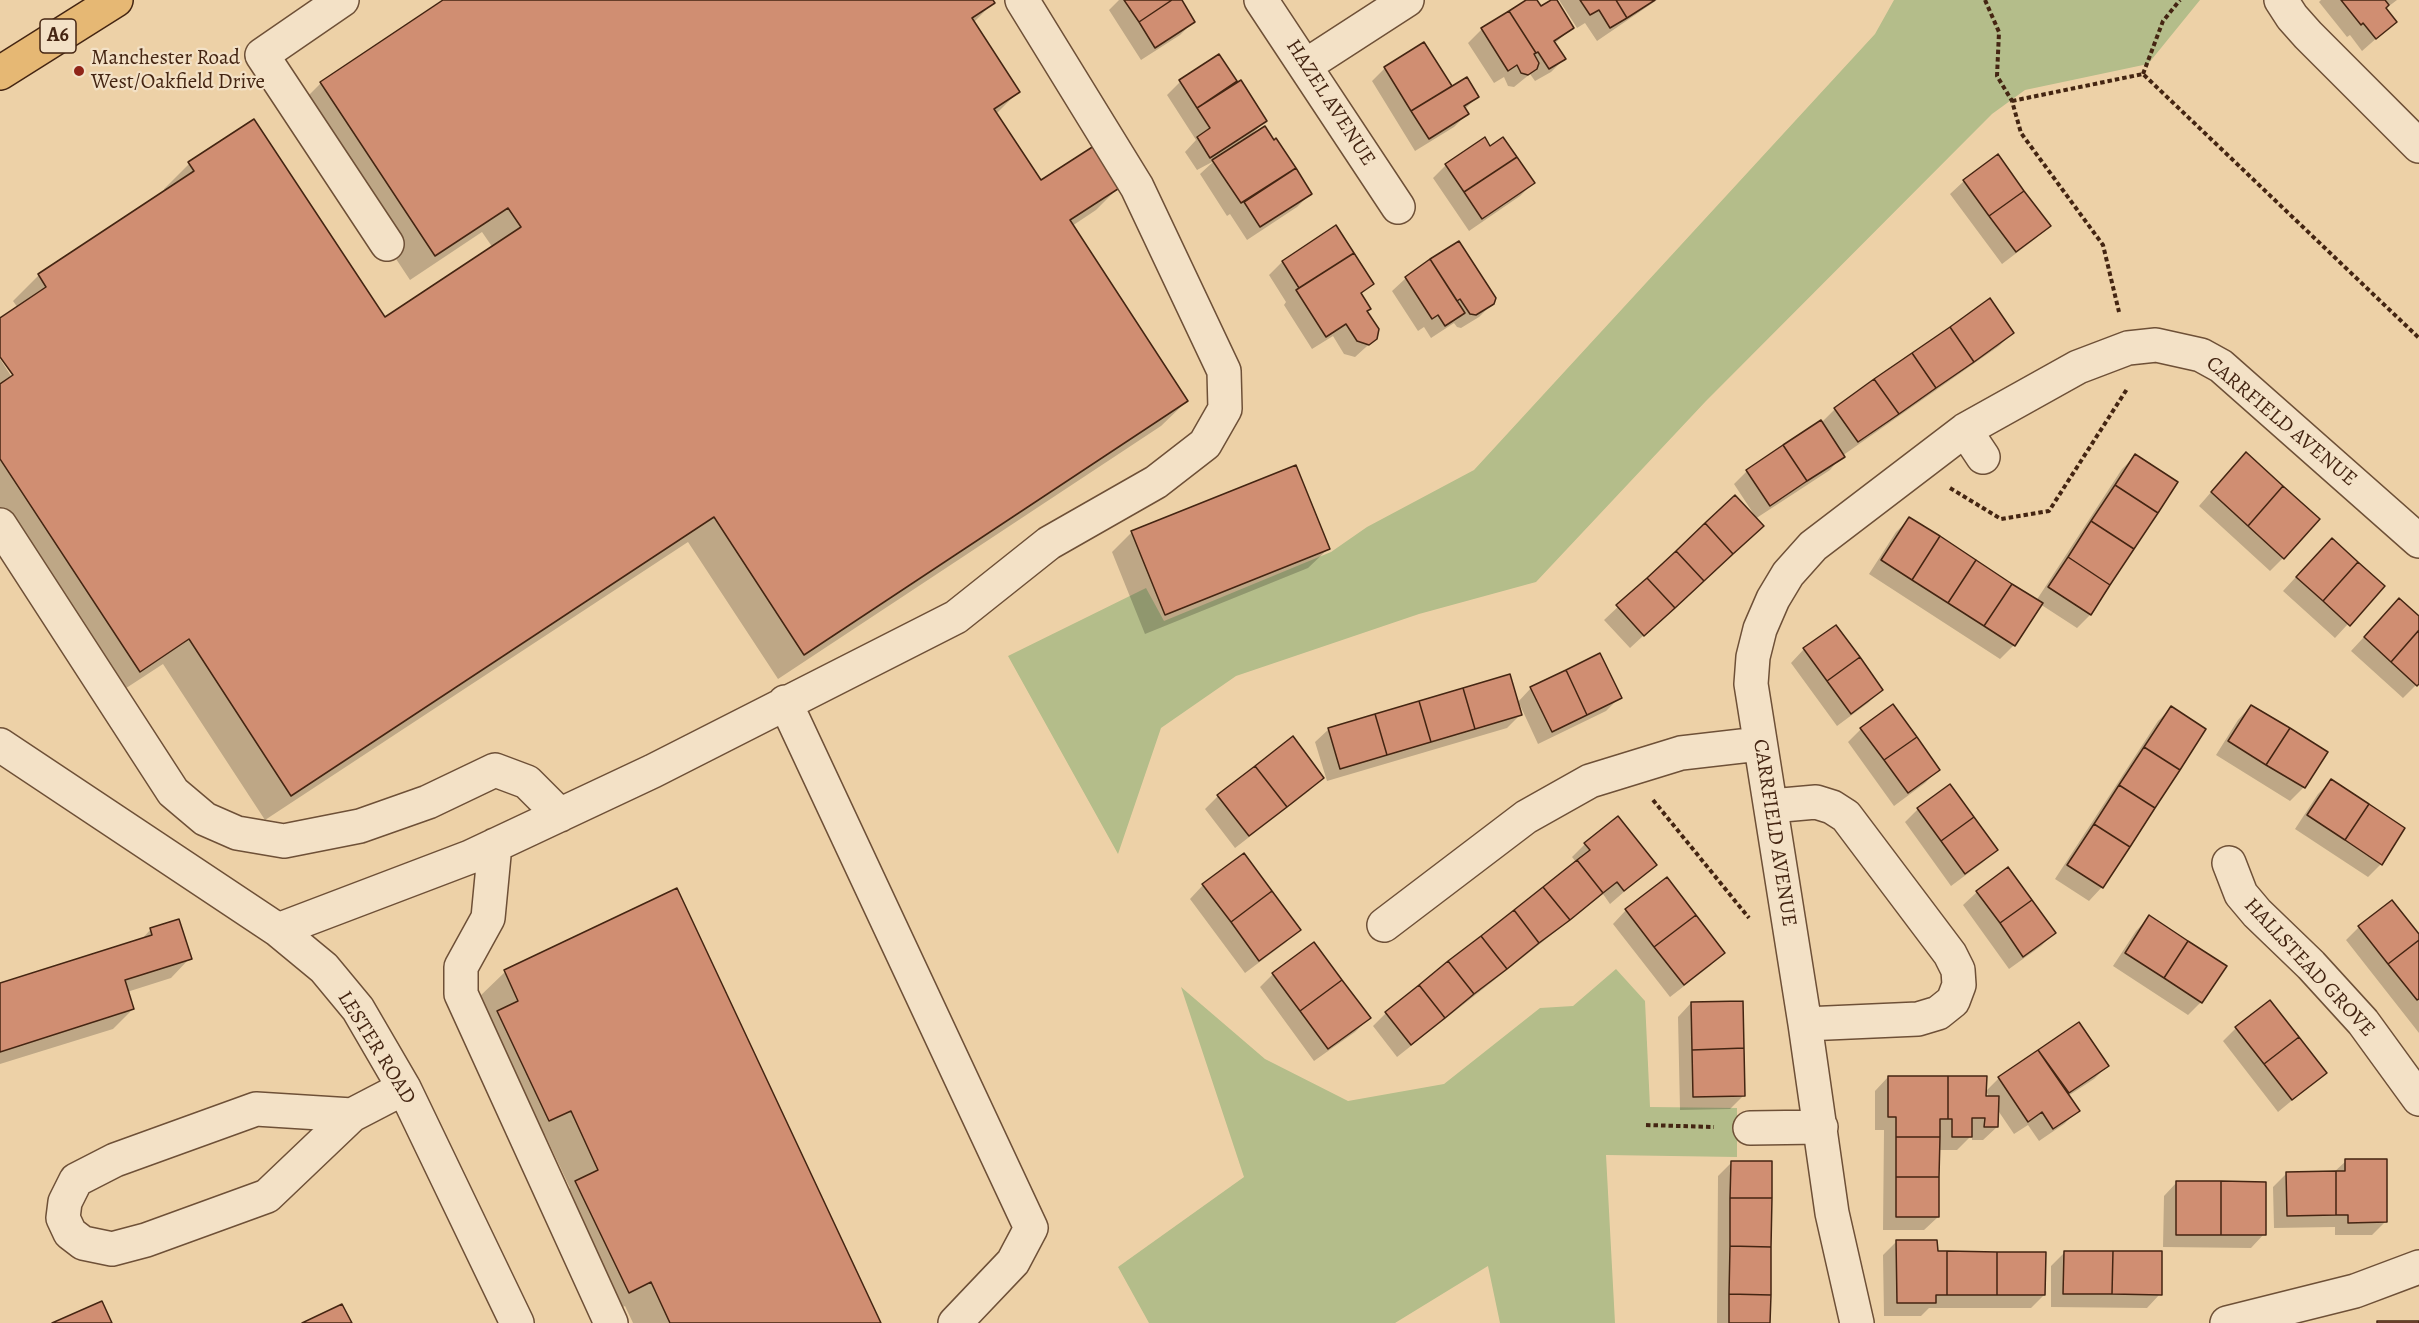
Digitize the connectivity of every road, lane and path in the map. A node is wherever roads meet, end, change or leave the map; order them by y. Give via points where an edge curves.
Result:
1 (116, 0) edge
2 (342, 0) edge
3 (1022, 0) edge
4 (1261, 0) edge
5 (1407, 0) edge
6 (1985, 0) edge
7 (2180, 0) edge
8 (2281, 0) edge
9 (1305, 66) junction
10 (0, 73) edge
11 (2143, 74) junction
12 (2012, 100) junction
13 (2419, 146) edge
14 (1398, 207) dead end
15 (387, 244) dead end
16 (2419, 338) edge
17 (2142, 346) junction
18 (1965, 430) junction
19 (1983, 456) dead end
20 (1916, 467) junction
21 (0, 525) edge
22 (2419, 541) edge
23 (785, 702) junction
24 (1759, 744) junction
25 (0, 745) edge
26 (1628, 769) junction
27 (1771, 806) junction
28 (560, 815) junction
29 (495, 845) junction
30 (2229, 863) dead end
31 (1384, 925) dead end
32 (278, 930) junction
33 (1792, 937) junction
34 (1805, 1024) junction
35 (404, 1088) junction
36 (2419, 1099) edge
37 (352, 1115) junction
38 (1646, 1125) dead end
39 (1821, 1127) junction
40 (1750, 1128) joint
41 (2419, 1267) edge
42 (2234, 1322) edge
43 (517, 1323) edge
44 (611, 1323) edge
45 (955, 1323) edge
46 (1857, 1323) edge

1 - 10 main road, A6
2 - 15 street via 262,55
3 - 23 street via 1137,187 1224,371 1225,409 1205,444 1156,482 1049,543 956,617
4 - 9 street, HAZEL AVENUE
5 - 9 street
6 - 12 path via 1999,32 1997,76
7 - 11 path via 2163,21
8 - 13 street via 2308,35
9 - 14 street, HAZEL AVENUE
11 - 12 path
11 - 16 path
12 - 17 path via 2021,133 2103,245
17 - 18 street, CARRFIELD AVENUE via 2078,367
17 - 20 path via 2049,511 2001,519
17 - 22 street, CARRFIELD AVENUE via 2201,355 2221,366
18 - 19 street
18 - 20 street, CARRFIELD AVENUE
20 - 24 street, CARRFIELD AVENUE via 1813,546 1788,574 1773,599 1753,657 1751,684
21 - 28 street via 173,792 205,819 237,833 284,841 360,826 428,802 495,770 527,782
23 - 28 street
23 - 45 street via 1031,1228 1013,1262
24 - 26 street via 1681,753
24 - 27 street, CARRFIELD AVENUE
25 - 32 street, LESTER ROAD
26 - 31 street via 1590,781 1526,817
26 - 33 path via 1764,937
27 - 33 street, CARRFIELD AVENUE
27 - 34 street via 1816,802 1846,816 1958,970 1959,986 1953,1001 1938,1014 1918,1019
28 - 29 street
29 - 32 street
29 - 44 street via 488,918 461,967 461,994
30 - 36 street, HALLSTEAD GROVE via 2241,894 2363,1022
32 - 35 street, LESTER ROAD via 324,968 358,1009
33 - 34 street, CARRFIELD AVENUE
34 - 39 street, CARRFIELD AVENUE
35 - 37 street
35 - 43 street, LESTER ROAD
37 - 37 street via 267,1196 146,1240 112,1249 83,1243 70,1233 63,1218 65,1202 76,1180 115,1160 256,1108
38 - 40 path
39 - 40 street
39 - 46 street, CARRFIELD AVENUE via 1833,1213
41 - 42 street via 2355,1291

